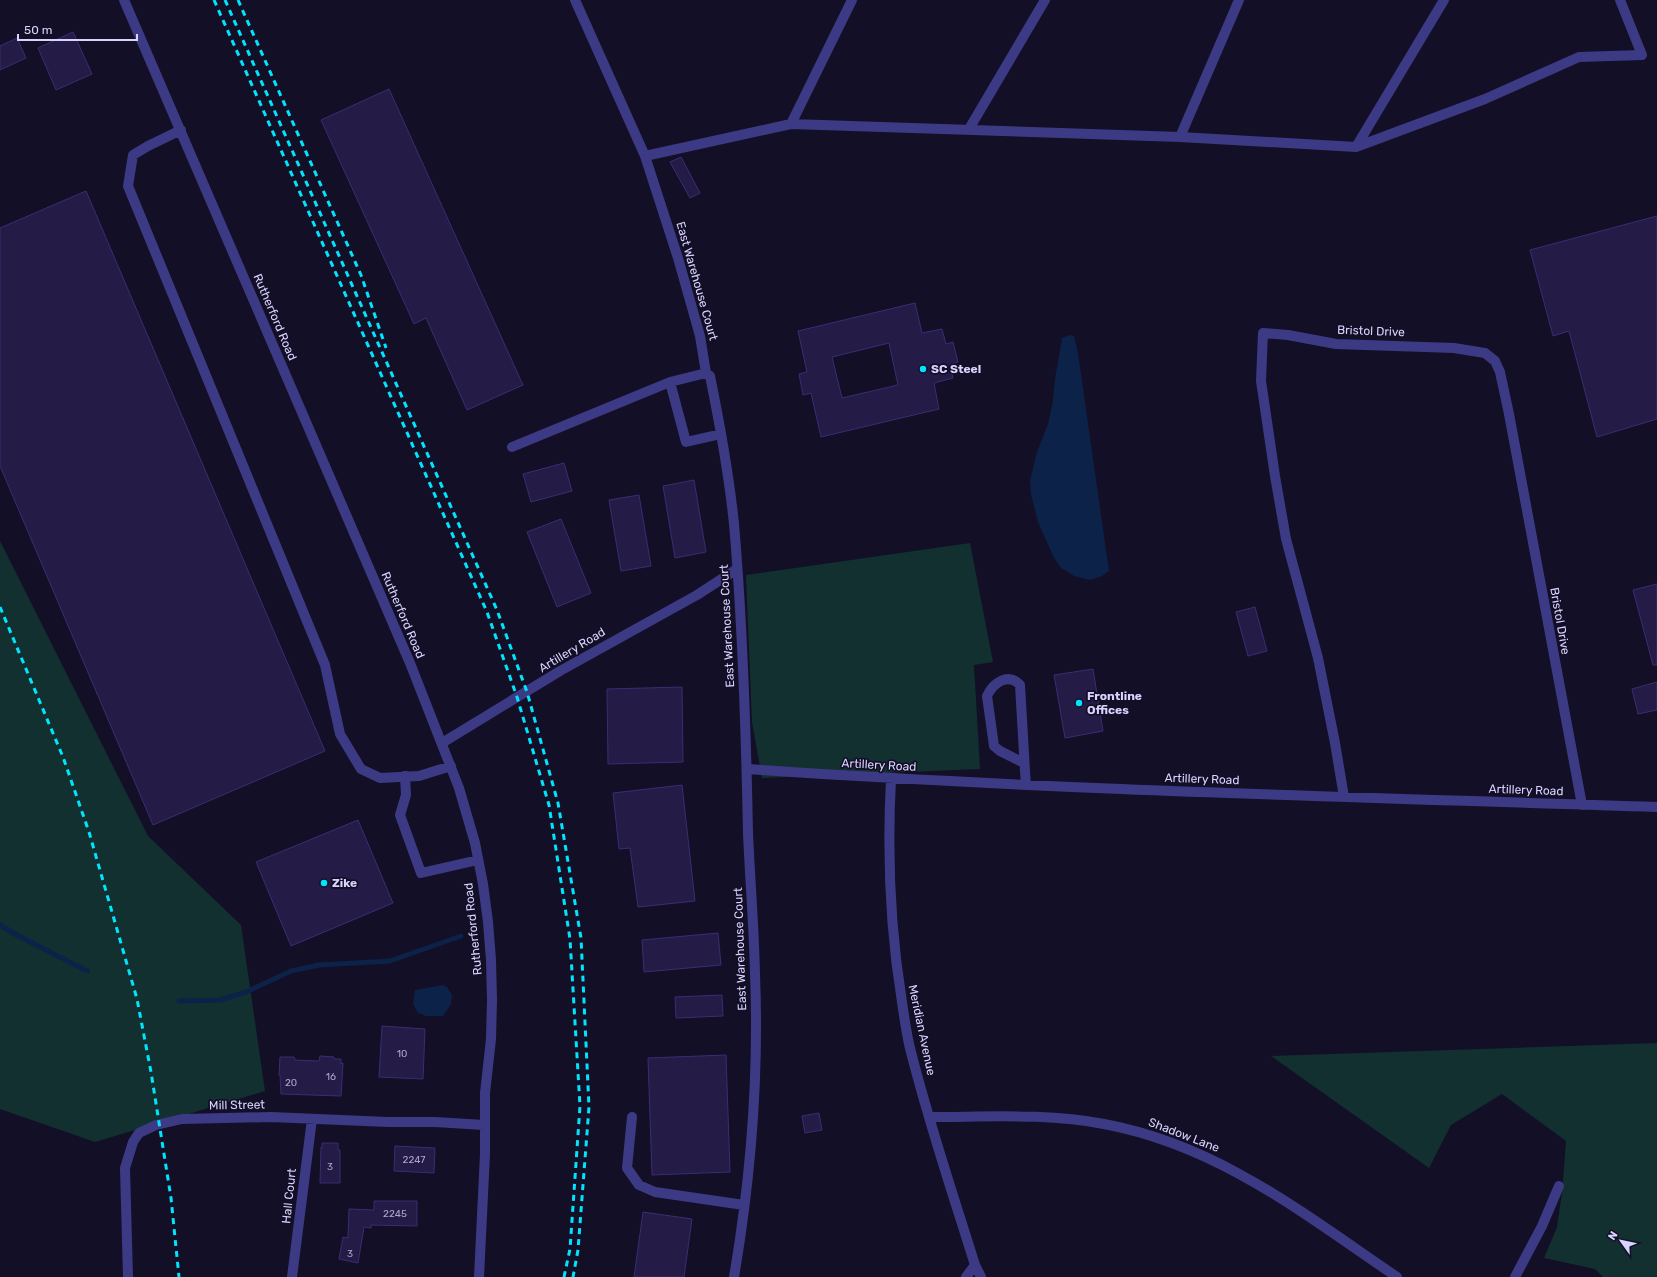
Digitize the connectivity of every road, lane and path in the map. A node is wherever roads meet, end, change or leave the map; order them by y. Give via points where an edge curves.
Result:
1 (124, 0) edge
2 (575, 0) edge
3 (852, 0) edge
4 (1045, 0) edge
5 (1239, 0) edge
6 (1444, 0) edge
7 (1620, 0) edge
8 (791, 124) junction
9 (969, 129) junction
10 (180, 130) junction
11 (1180, 137) junction
12 (1356, 147) junction
13 (645, 156) junction
14 (706, 374) junction
15 (670, 382) junction
16 (721, 434) junction
17 (512, 447) dead end
18 (737, 569) junction
19 (442, 743) junction
20 (1024, 763) junction
21 (451, 766) junction
22 (747, 769) junction
23 (405, 776) junction
24 (891, 779) junction
25 (1026, 785) junction
26 (1344, 797) junction
27 (1582, 805) junction
28 (1657, 807) edge
29 (478, 860) junction
30 (632, 1117) dead end
31 (929, 1117) junction
32 (312, 1119) junction
33 (484, 1125) junction
34 (1559, 1186) dead end
35 (744, 1205) junction
36 (975, 1264) junction
37 (128, 1277) edge
38 (292, 1277) edge
39 (479, 1277) edge
40 (734, 1277) edge
41 (966, 1277) edge
42 (981, 1277) edge
43 (1397, 1277) edge
44 (1515, 1277) edge

1 - 10 street, Rutherford Road
2 - 13 street, East Warehouse Court
3 - 8 street
4 - 9 street
5 - 11 street
6 - 12 street
7 - 12 street via 1642,54 1579,57 1485,100
8 - 9 street
8 - 13 street
9 - 11 street
10 - 19 street, Rutherford Road via 407,656
10 - 23 street via 133,155 128,186 325,665 340,734 361,769 380,778
11 - 12 street
13 - 14 street, East Warehouse Court via 700,336
14 - 15 street
14 - 16 street, East Warehouse Court via 710,376
15 - 16 street via 686,442
15 - 17 street
16 - 18 street, East Warehouse Court
18 - 19 street, Artillery Road via 697,595 560,671
18 - 22 street, East Warehouse Court
19 - 21 street, Rutherford Road
20 - 20 street via 1020,685 1010,679 1003,680 994,685 987,696 994,746
20 - 25 street
21 - 23 street via 419,776
21 - 29 street, Rutherford Road via 460,788
22 - 24 street, Artillery Road
22 - 35 street, East Warehouse Court via 756,975 756,1065 751,1151
23 - 29 street via 406,795 400,815 422,873
24 - 25 street, Artillery Road
24 - 31 street, Meridian Avenue via 888,834 896,965 909,1043
25 - 26 street, Artillery Road
26 - 27 street, Artillery Road
26 - 27 street, Bristol Drive via 1318,658 1286,539 1275,476 1261,380 1263,333 1336,344 1459,348 1485,353 1495,361 1500,372 1509,414
27 - 28 street, Artillery Road
29 - 33 street, Rutherford Road via 488,922 492,1000
30 - 35 street via 627,1168 639,1185 655,1192
31 - 36 street, Meridian Avenue
31 - 43 street, Shadow Lane via 1035,1116 1071,1119 1105,1124 1178,1144 1249,1178
32 - 33 street, Mill Street
32 - 37 street, Mill Street via 182,1119 159,1124 139,1133 133,1142 125,1168
32 - 38 street, Hall Court
33 - 39 street, Rutherford Road
34 - 44 street via 1542,1226
35 - 40 street, East Warehouse Court
36 - 41 street
36 - 42 street, Meridian Avenue

